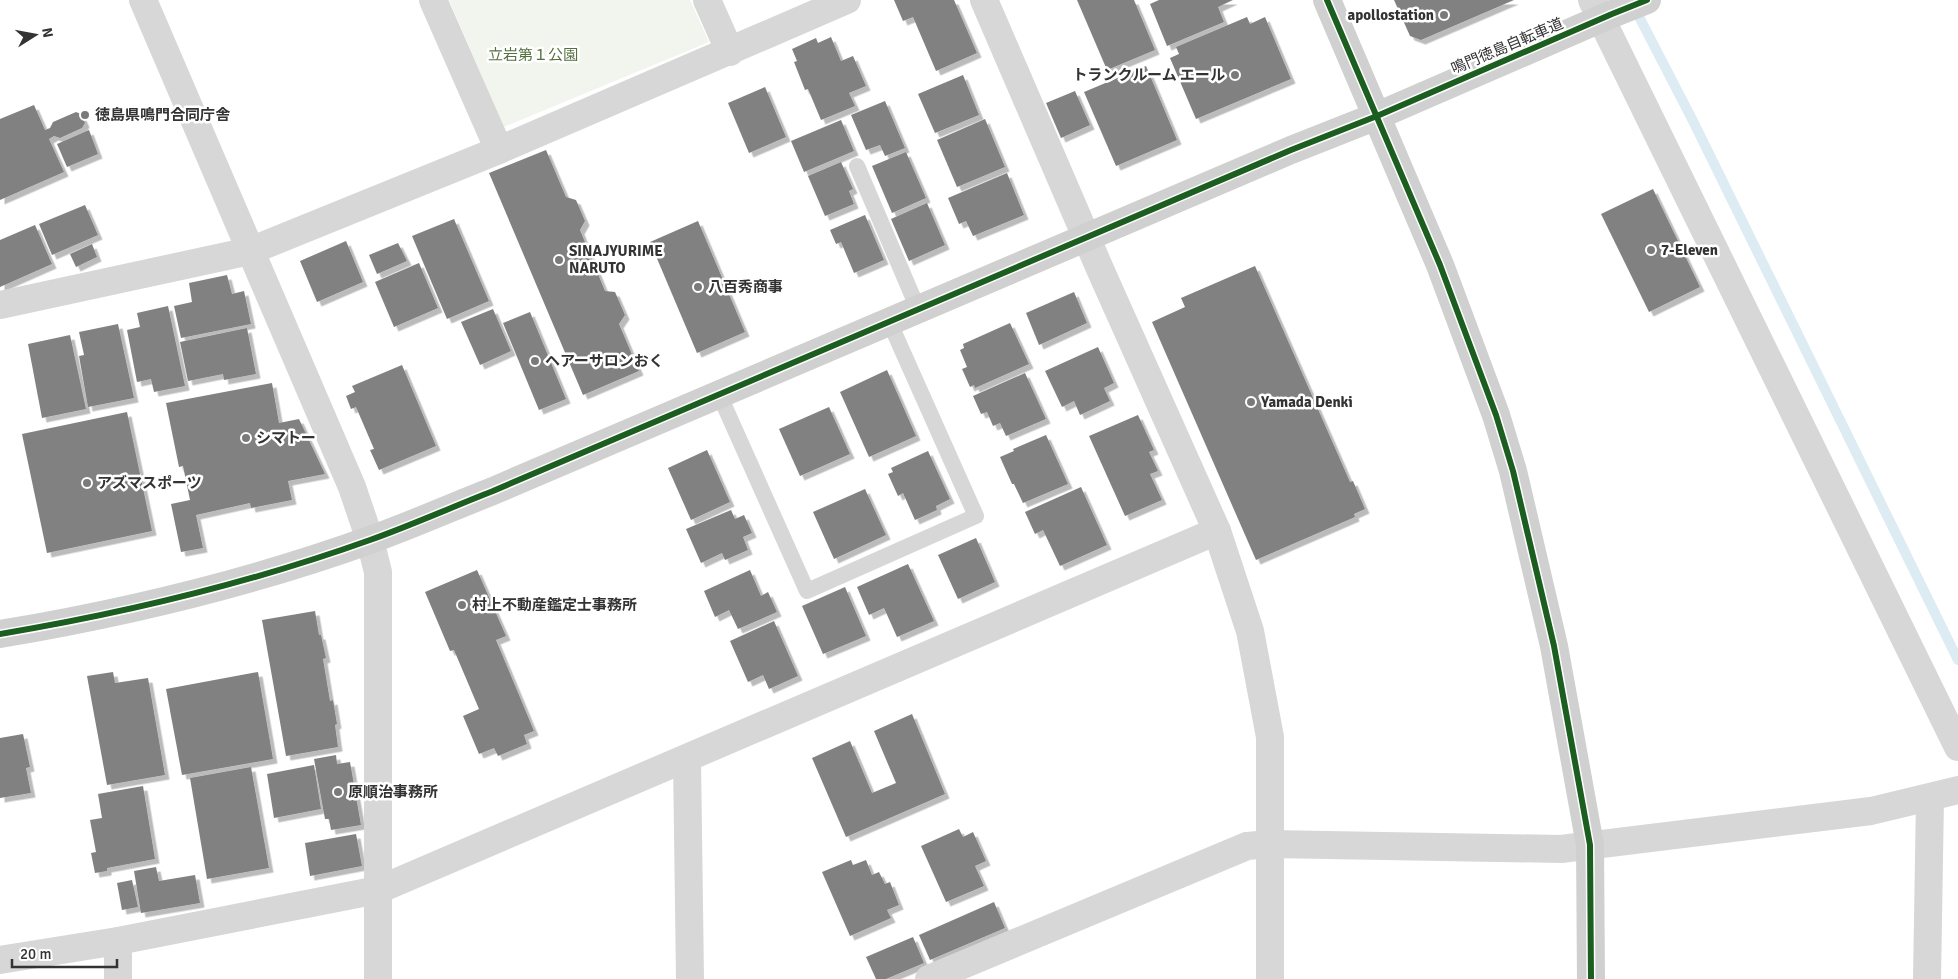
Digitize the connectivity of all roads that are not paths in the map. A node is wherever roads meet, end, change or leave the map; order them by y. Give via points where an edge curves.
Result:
1 (143, 0) edge
2 (433, 0) edge
3 (708, 0) edge
4 (846, 0) edge
5 (984, 0) edge
6 (1327, 0) edge
7 (1647, 0) edge
8 (1601, 11) edge
9 (730, 52) junction
10 (1376, 116) junction
11 (499, 150) junction
12 (857, 166) dead end
13 (1086, 237) junction
14 (250, 251) junction
15 (0, 305) edge
16 (918, 309) junction
17 (889, 321) junction
18 (719, 394) junction
19 (1217, 531) junction
20 (370, 540) junction
21 (0, 634) edge
22 (1958, 747) edge
23 (687, 759) junction
24 (1958, 790) edge
25 (1930, 798) junction
26 (1270, 844) junction
27 (1590, 845) junction
28 (378, 890) junction
29 (118, 941) junction
30 (0, 960) edge
31 (980, 968) edge
32 (118, 979) edge
33 (378, 979) edge
34 (690, 979) edge
35 (929, 979) edge
36 (1270, 979) edge
37 (1591, 979) edge
38 (1927, 979) edge

1 - 14 street
2 - 11 street
3 - 9 street
4 - 9 street
5 - 13 street
6 - 10 street
7 - 8 street, 鳴門徳島自転車道
8 - 10 street, 鳴門徳島自転車道
8 - 22 street
9 - 11 street
10 - 13 street, 鳴門徳島自転車道
10 - 27 street via 1465,328 1513,471 1554,646
11 - 14 street
12 - 16 lane
13 - 16 street, 鳴門徳島自転車道
13 - 19 street
14 - 15 street
14 - 20 street via 352,487
16 - 17 street, 鳴門徳島自転車道
17 - 18 street, 鳴門徳島自転車道
17 - 18 lane via 976,516 807,591
18 - 20 street, 鳴門徳島自転車道 via 494,491
19 - 23 street
19 - 26 street via 1250,631 1270,737
20 - 21 street, 鳴門徳島自転車道 via 204,592
20 - 28 street via 378,572
23 - 28 street
23 - 34 street
24 - 25 street
25 - 27 street via 1872,811
25 - 38 street
26 - 27 street via 1561,849
26 - 31 street via 1247,846
26 - 36 street
27 - 37 street
28 - 29 street
28 - 33 street
29 - 30 street
29 - 32 street
31 - 35 street

